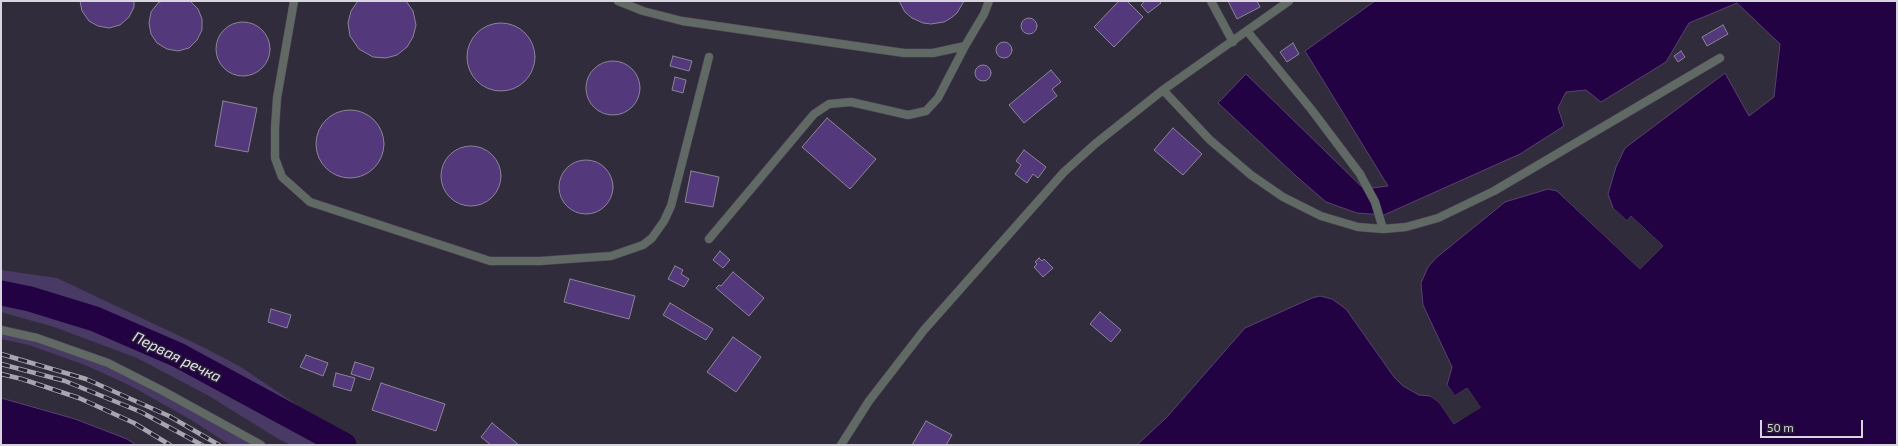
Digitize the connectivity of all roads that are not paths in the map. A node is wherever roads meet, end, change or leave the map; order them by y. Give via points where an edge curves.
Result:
1 (294, 1) edge
2 (618, 1) edge
3 (989, 1) edge
4 (1211, 1) edge
5 (1289, 1) edge
6 (1247, 31) junction
7 (1233, 42) junction
8 (965, 46) junction
9 (709, 57) dead end
10 (1720, 58) dead end
11 (1163, 90) junction
12 (1383, 229) junction
13 (709, 239) dead end
14 (1, 330) edge
15 (261, 445) edge
16 (841, 445) edge

1 - 9 street via 277,98 275,158 282,177 310,202 490,261 540,261 611,256 643,245 652,238 671,206
2 - 8 street via 643,11 682,21 904,53 933,53
3 - 8 street
4 - 7 street
5 - 6 street
6 - 7 street
6 - 12 street via 1360,174 1375,202
7 - 11 street
8 - 13 street via 938,98 926,110 908,115 851,102 829,104 814,114
10 - 12 street via 1494,191 1438,218 1406,227
11 - 12 street via 1210,140 1250,175 1283,197 1321,216 1358,227
11 - 16 street via 1064,172 924,330 869,401
14 - 15 street via 37,338 108,364

